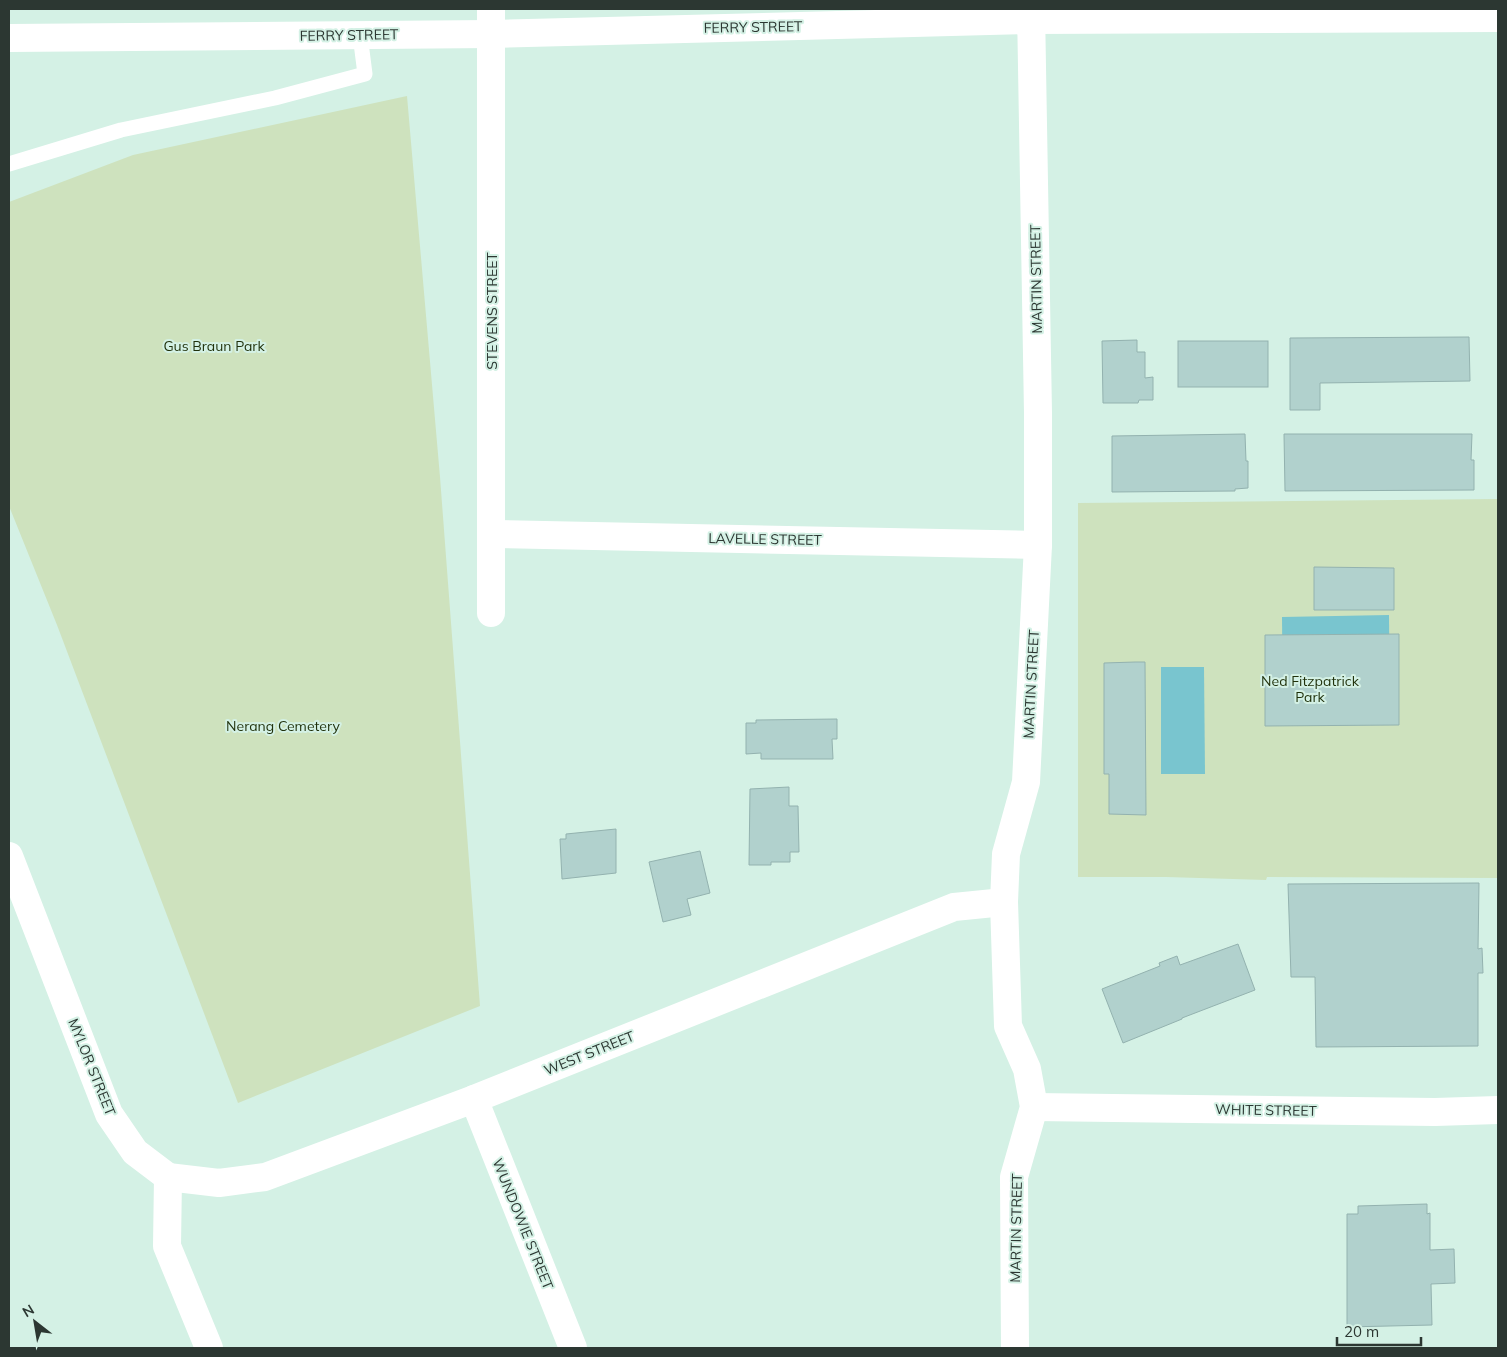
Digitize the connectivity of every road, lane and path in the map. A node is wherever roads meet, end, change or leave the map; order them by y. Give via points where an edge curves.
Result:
1 (1031, 14) edge
2 (1498, 18) edge
3 (491, 21) edge
4 (360, 35) junction
5 (9, 38) edge
6 (9, 164) edge
7 (492, 534) junction
8 (1038, 545) junction
9 (491, 613) dead end
10 (9, 856) edge
11 (1004, 902) junction
12 (474, 1099) junction
13 (1034, 1107) junction
14 (1498, 1110) edge
15 (168, 1176) junction
16 (209, 1348) edge
17 (573, 1348) edge
18 (1015, 1348) edge

1 - 2 street, FERRY STREET
1 - 3 street, FERRY STREET
1 - 8 street, MARTIN STREET
3 - 4 street, FERRY STREET
3 - 7 street, STEVENS STREET
4 - 5 street, FERRY STREET
4 - 6 lane via 365,74 275,98 121,130
7 - 8 street, LAVELLE STREET
7 - 9 street, STEVENS STREET
8 - 11 street, MARTIN STREET via 1026,782 1006,854
10 - 15 street, MYLOR STREET via 109,1114 135,1152
11 - 12 street, WEST STREET via 954,907
11 - 13 street, MARTIN STREET via 1008,1026 1027,1069
12 - 15 street, WEST STREET via 265,1177 219,1183
12 - 17 street, WUNDOWIE STREET
13 - 14 street, WHITE STREET
13 - 18 street, MARTIN STREET via 1014,1177
15 - 16 street via 167,1246

